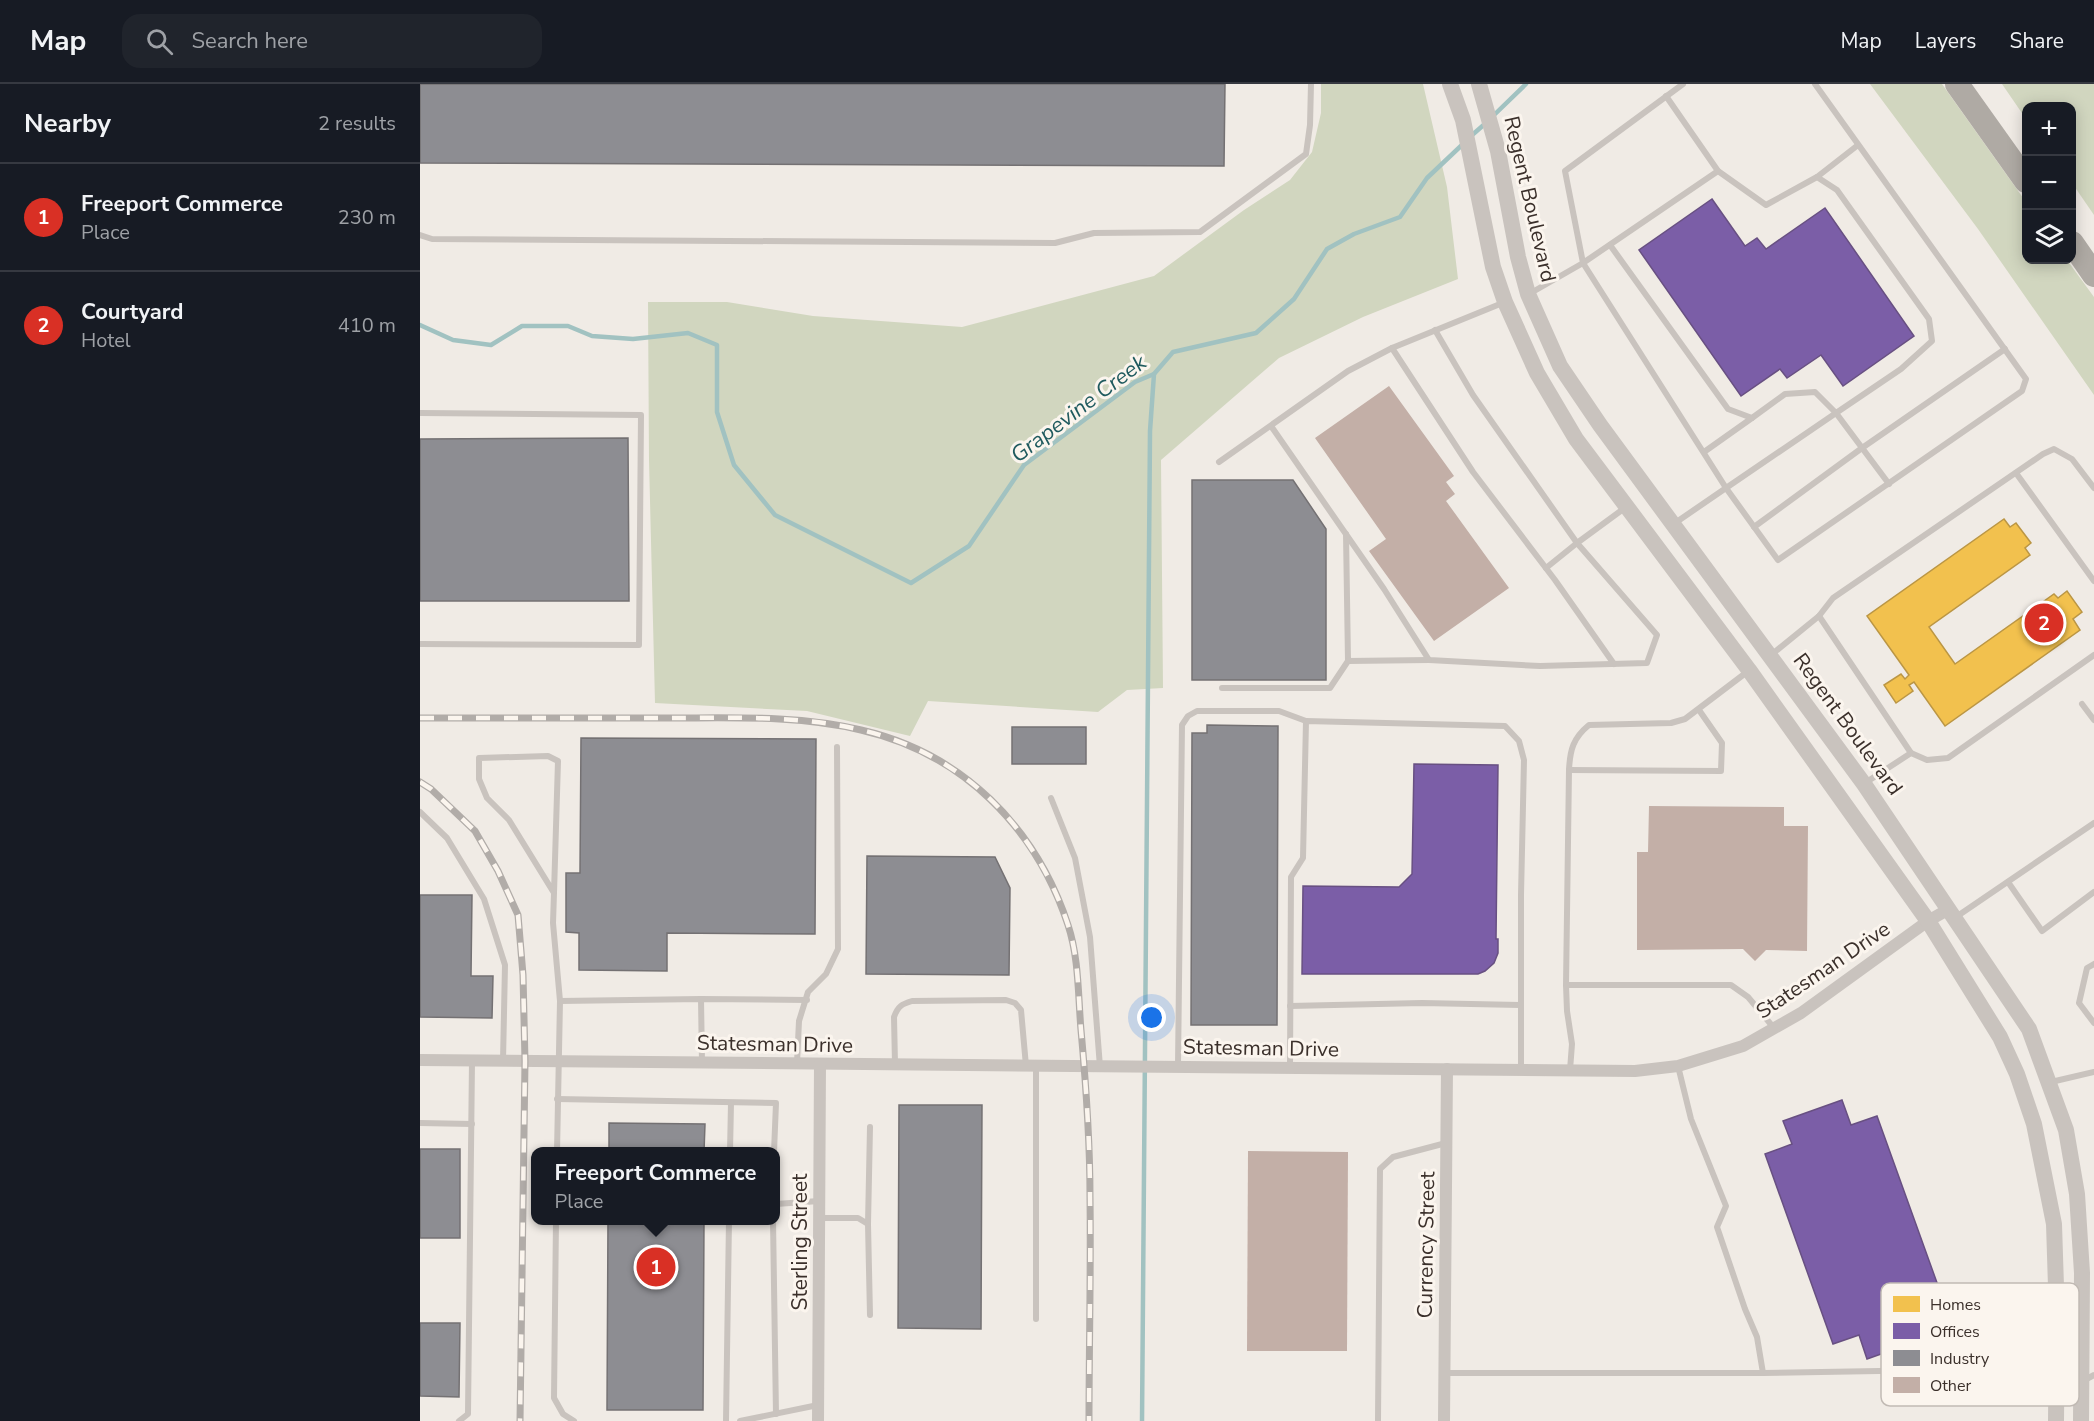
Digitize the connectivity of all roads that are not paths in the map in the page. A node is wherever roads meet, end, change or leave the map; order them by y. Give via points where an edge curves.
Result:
1 (1311, 84) edge
2 (1450, 84) edge
3 (1479, 84) edge
4 (1683, 84) edge
5 (1815, 84) edge
6 (1957, 84) edge
7 (1666, 96) junction
8 (1858, 144) junction
9 (1718, 171) junction
10 (2022, 175) edge
11 (1817, 177) junction
12 (420, 235) edge
13 (1610, 245) junction
14 (2076, 249) edge
15 (1582, 263) junction
16 (2094, 275) edge
17 (1528, 294) junction
18 (1505, 302) junction
19 (1435, 330) junction
20 (1392, 348) junction
21 (2005, 349) junction
22 (420, 413) edge
23 (1836, 413) junction
24 (1752, 418) junction
25 (1271, 426) junction
26 (1862, 448) junction
27 (1704, 452) junction
28 (1219, 462) dead end
29 (2016, 473) junction
30 (1889, 484) junction
31 (1726, 488) junction
32 (2094, 488) edge
33 (1626, 507) junction
34 (1673, 524) junction
35 (1754, 527) junction
36 (1346, 534) junction
37 (1577, 543) junction
38 (1546, 568) junction
39 (2094, 581) edge
40 (1819, 616) junction
41 (420, 644) edge
42 (1770, 655) junction
43 (2094, 655) edge
44 (1429, 660) junction
45 (1348, 661) junction
46 (1614, 664) junction
47 (1749, 670) junction
48 (1222, 688) dead end
49 (2082, 704) dead end
50 (1699, 710) junction
51 (2094, 720) edge
52 (1306, 721) junction
53 (837, 747) dead end
54 (1911, 753) junction
55 (1569, 770) junction
56 (1864, 784) junction
57 (1051, 798) dead end
58 (420, 812) edge
59 (2094, 823) edge
60 (2008, 882) junction
61 (2094, 892) edge
62 (554, 893) junction
63 (1952, 913) junction
64 (1928, 921) junction
65 (2094, 964) edge
66 (1566, 985) junction
67 (701, 999) junction
68 (807, 1000) junction
69 (560, 1001) junction
70 (1520, 1005) junction
71 (1290, 1006) junction
72 (2094, 1023) edge
73 (1774, 1029) junction
74 (420, 1060) edge
75 (472, 1061) junction
76 (503, 1061) junction
77 (558, 1062) junction
78 (702, 1063) junction
79 (797, 1064) junction
80 (820, 1064) junction
81 (895, 1065) junction
82 (1031, 1066) junction
83 (1105, 1066) junction
84 (1678, 1066) junction
85 (1178, 1067) junction
86 (1290, 1068) junction
87 (1447, 1070) junction
88 (1521, 1070) junction
89 (1570, 1071) junction
90 (2094, 1072) edge
91 (2050, 1083) junction
92 (557, 1099) junction
93 (731, 1103) junction
94 (420, 1123) edge
95 (472, 1124) junction
96 (870, 1127) dead end
97 (1446, 1143) junction
98 (557, 1147) edge
99 (730, 1147) edge
100 (774, 1147) edge
101 (819, 1201) junction
102 (780, 1204) edge
103 (819, 1218) junction
104 (868, 1224) junction
105 (556, 1225) edge
106 (729, 1225) edge
107 (773, 1225) edge
108 (2056, 1283) edge
109 (870, 1315) dead end
110 (1036, 1319) dead end
111 (2079, 1363) edge
112 (2082, 1363) junction
113 (1881, 1371) edge
114 (1444, 1373) junction
115 (1763, 1373) junction
116 (2088, 1379) edge
117 (819, 1405) junction
118 (776, 1414) junction
119 (459, 1421) edge
120 (574, 1421) edge
121 (726, 1421) edge
122 (740, 1421) edge
123 (818, 1421) edge
124 (1378, 1421) edge
125 (1444, 1421) edge
126 (2081, 1421) edge

1 - 12 lane via 1306,154 1200,232 1094,233 1055,243 432,239
2 - 18 street via 1463,120 1493,267
3 - 17 street, Regent Boulevard via 1498,151
4 - 7 lane
5 - 8 lane
6 - 10 highway
7 - 9 lane
7 - 15 lane via 1565,171
8 - 11 lane
8 - 21 lane
9 - 11 lane via 1766,205
9 - 13 lane
11 - 23 lane via 1837,190 1929,319 1932,341 1901,369
13 - 15 lane
13 - 24 lane via 1728,409
14 - 16 highway
15 - 17 lane
15 - 27 lane
17 - 34 street, Regent Boulevard via 1560,366
18 - 19 lane
18 - 33 street via 1537,373 1576,440
19 - 20 lane
19 - 37 lane via 1473,395
20 - 25 lane via 1348,371
20 - 38 lane via 1473,472
21 - 26 lane
21 - 30 lane via 2026,379 2022,391
22 - 41 lane via 641,415 639,645
23 - 24 lane via 1815,392 1785,394
23 - 26 lane
23 - 31 lane
24 - 27 lane
25 - 28 lane
25 - 36 lane
26 - 30 lane
26 - 35 lane
27 - 31 lane
29 - 32 lane via 2054,449 2072,459
29 - 39 lane
29 - 40 lane via 1833,598
30 - 35 lane via 1778,560
31 - 34 lane
31 - 35 lane
33 - 37 lane
33 - 47 street
34 - 42 street, Regent Boulevard
36 - 44 lane
36 - 45 lane
37 - 38 lane
37 - 46 lane via 1656,635 1647,663
38 - 46 lane
40 - 42 lane
40 - 54 lane
42 - 47 street
42 - 56 street, Regent Boulevard
43 - 54 lane via 1948,758 1927,760
44 - 45 lane
44 - 46 lane via 1540,666
45 - 48 lane via 1330,688
47 - 50 lane
47 - 64 street
49 - 51 lane
50 - 55 lane via 1671,723 1589,725 1573,743
50 - 55 lane via 1722,743 1721,771
52 - 70 lane via 1505,726 1519,741 1524,760
52 - 71 lane via 1303,858 1291,877
52 - 85 lane via 1279,711 1197,711 1182,725
53 - 68 lane via 838,949 826,974 808,992
54 - 56 lane
55 - 66 lane
56 - 63 street, Regent Boulevard
57 - 83 lane via 1075,858 1090,937
58 - 76 lane via 447,838 484,899 505,965
59 - 60 lane
60 - 61 lane via 2042,931
60 - 63 lane
62 - 62 lane via 509,820 487,798 479,779 479,758 548,756 558,761
62 - 69 lane
63 - 64 street, Statesman Drive
63 - 91 street, Regent Boulevard via 2029,1029
64 - 73 street, Statesman Drive
64 - 108 street via 2000,1036 2017,1074 2034,1124 2054,1224
65 - 72 lane via 2087,969 2079,1002
66 - 73 lane via 1731,985 1748,997
66 - 89 lane via 1572,1044
67 - 68 lane
67 - 69 lane
67 - 78 lane
68 - 79 lane via 799,1021
69 - 77 lane
70 - 71 lane
70 - 88 lane
71 - 86 lane
73 - 84 street, Statesman Drive via 1743,1046
74 - 75 street, Statesman Drive
75 - 76 street, Statesman Drive
75 - 95 lane
76 - 77 street, Statesman Drive
77 - 78 street, Statesman Drive
77 - 92 lane
78 - 79 street, Statesman Drive
79 - 80 street, Statesman Drive
80 - 81 street, Statesman Drive
80 - 101 street, Sterling Street
81 - 82 street, Statesman Drive
81 - 82 lane via 894,1017 902,1004 998,1000 1015,1003 1021,1010
82 - 83 street, Statesman Drive
82 - 110 lane
83 - 85 street, Statesman Drive
84 - 89 street, Statesman Drive via 1635,1071
84 - 115 lane via 1691,1119 1726,1206 1717,1227 1757,1337
85 - 86 street, Statesman Drive
86 - 87 street, Statesman Drive
87 - 88 street, Statesman Drive
87 - 97 street, Currency Street
88 - 89 street, Statesman Drive
90 - 91 lane
91 - 112 street, Regent Boulevard via 2066,1130 2077,1194
92 - 93 lane
92 - 98 lane
93 - 99 lane
93 - 100 lane via 776,1104
94 - 95 lane
95 - 119 lane via 468,1414
96 - 104 lane
97 - 114 street, Currency Street
97 - 124 lane via 1393,1157 1380,1169
101 - 102 lane
101 - 103 street, Sterling Street
103 - 104 lane via 858,1218
103 - 117 street, Sterling Street
104 - 109 lane
105 - 120 lane via 554,1398 563,1414
106 - 121 lane
107 - 118 lane
111 - 112 lane
112 - 116 street, Regent Boulevard
113 - 115 lane
114 - 115 lane
114 - 125 street, Currency Street
116 - 126 street, Regent Boulevard
117 - 118 lane
117 - 123 street, Sterling Street
118 - 122 lane

